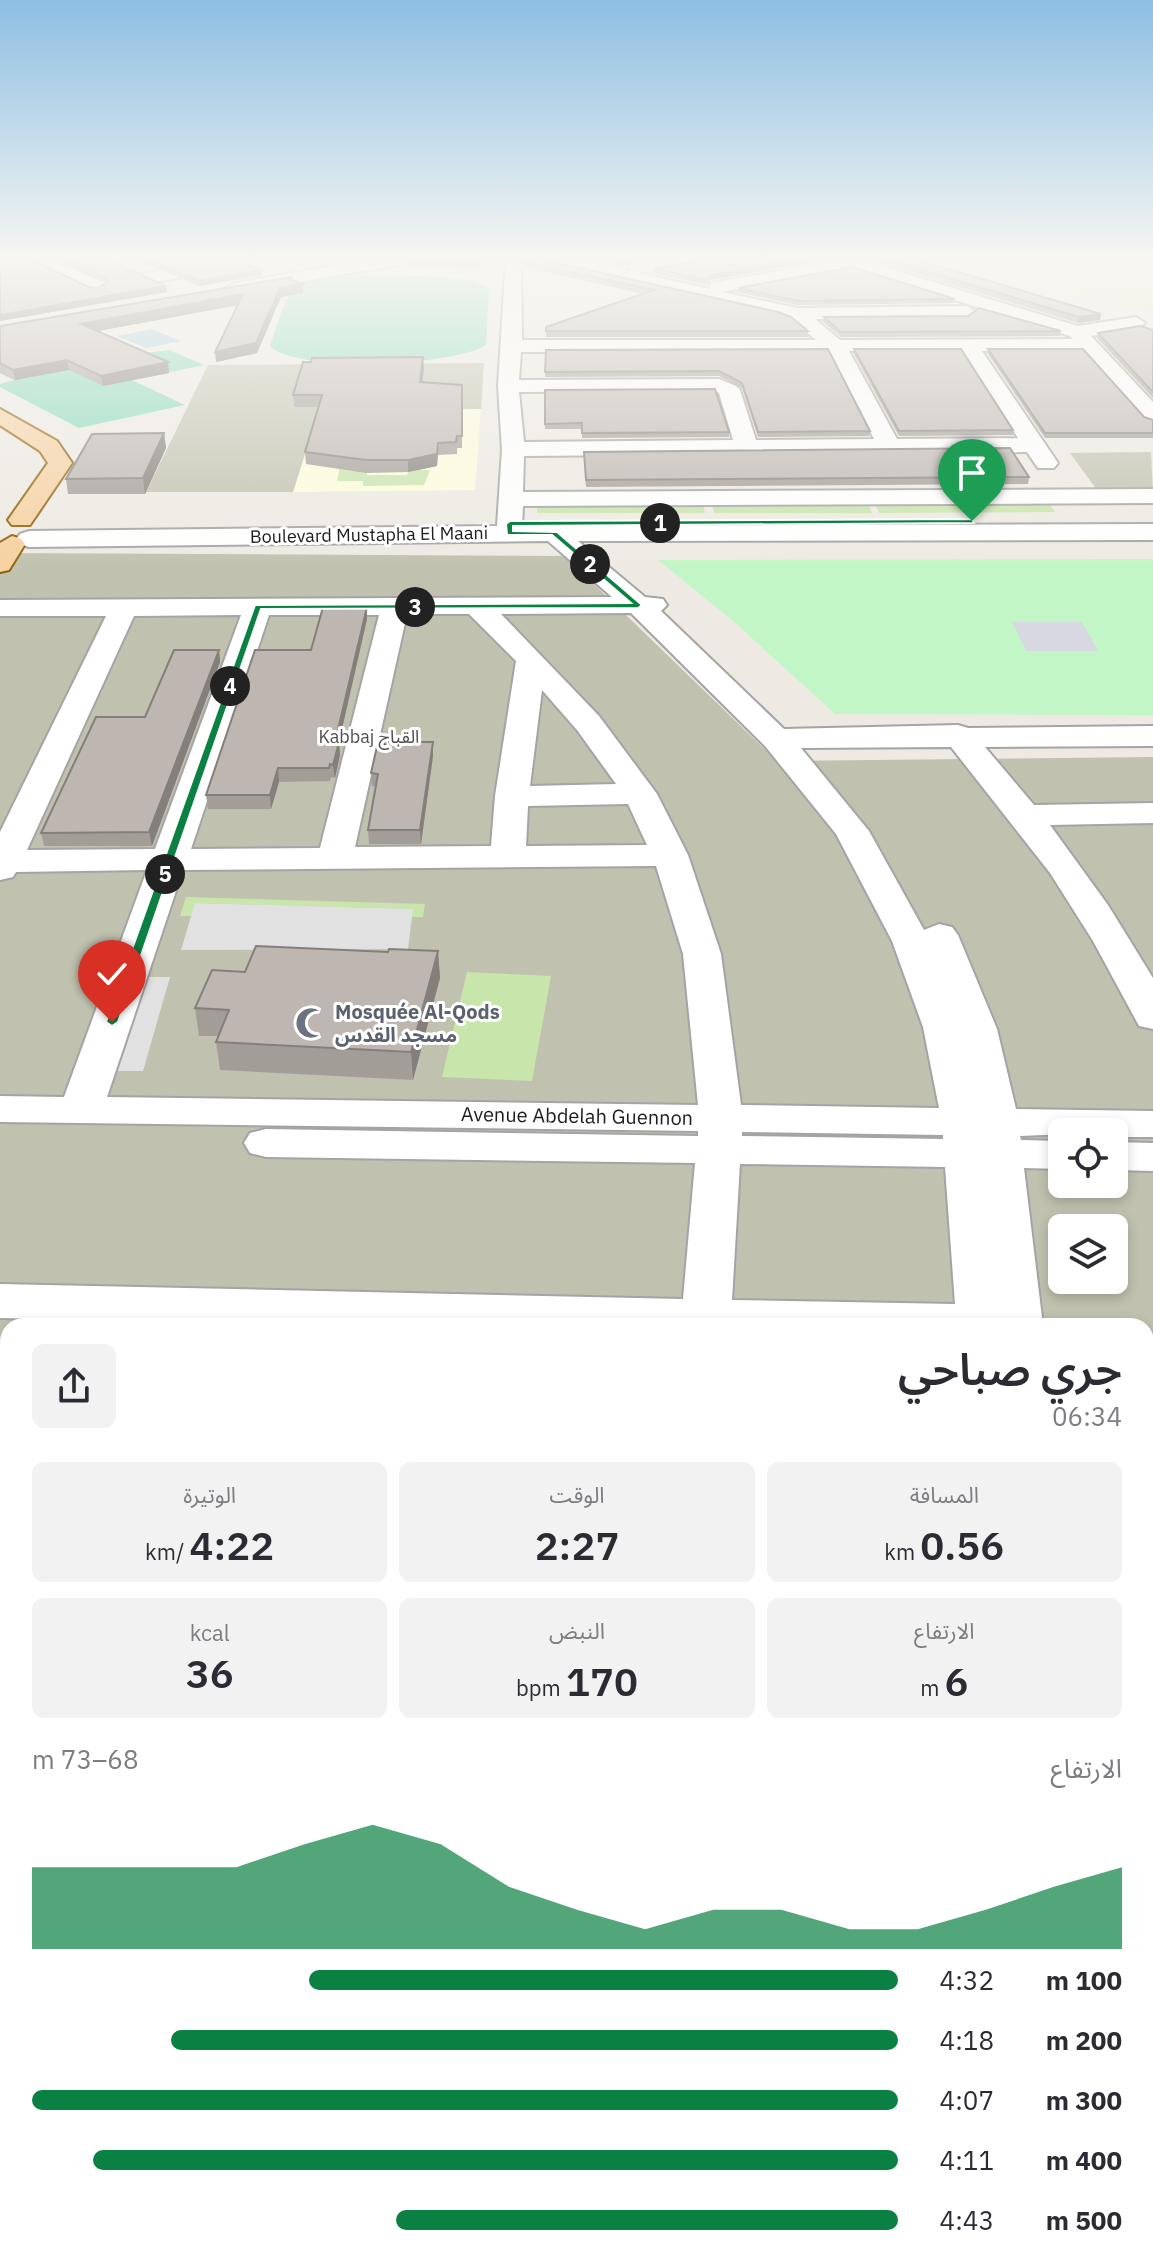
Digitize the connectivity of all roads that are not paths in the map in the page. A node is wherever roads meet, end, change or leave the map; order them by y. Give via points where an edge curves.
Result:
1 (510, 362) edge
2 (844, 362) edge
3 (979, 362) edge
4 (1106, 363) joint
5 (1137, 363) edge
6 (602, 385) junction
7 (508, 386) junction
8 (1150, 407) edge
9 (0, 416) edge
10 (710, 422) edge
11 (739, 422) junction
12 (0, 432) edge
13 (1035, 445) junction
14 (889, 446) junction
15 (611, 448) junction
16 (747, 448) junction
17 (513, 449) junction
18 (1068, 496) junction
19 (1153, 496) edge
20 (510, 519) junction
21 (1153, 521) edge
22 (1090, 526) junction
23 (1153, 532) edge
24 (572, 533) junction
25 (12, 534) edge
26 (675, 604) junction
27 (638, 605) junction
28 (477, 606) junction
29 (124, 607) junction
30 (258, 607) junction
31 (395, 607) junction
32 (0, 608) edge
33 (531, 659) junction
34 (958, 735) junction
35 (1153, 736) edge
36 (791, 739) junction
37 (640, 794) junction
38 (512, 796) junction
39 (1153, 813) edge
40 (1027, 815) junction
41 (670, 855) junction
42 (508, 856) junction
43 (335, 857) junction
44 (171, 859) junction
45 (2, 865) edge
46 (1153, 1017) edge
47 (0, 1109) edge
48 (81, 1110) junction
49 (1153, 1124) edge
50 (720, 1133) junction
51 (982, 1138) junction
52 (0, 1139) edge
53 (1048, 1152) edge
54 (1128, 1156) edge
55 (1153, 1157) edge
56 (0, 1301) edge
57 (167, 1315) edge
58 (312, 1318) edge
59 (705, 1318) edge
60 (999, 1318) edge

1 - 7 street
2 - 14 street
3 - 13 street
4 - 5 street
4 - 8 street
6 - 7 street
6 - 11 street via 724,386
6 - 15 street
7 - 17 street
9 - 25 main road via 49,446 60,463
10 - 11 street
11 - 16 street
12 - 25 main road via 27,449 35,465
13 - 14 street
13 - 18 street
14 - 16 street
15 - 16 street
15 - 17 street
17 - 20 street
18 - 19 street
18 - 20 street
18 - 22 street
20 - 22 street, Boulevard Mustapha El Maani
20 - 24 street, Boulevard Mustapha El Maani
20 - 25 street, Boulevard Mustapha El Maani
21 - 22 street
22 - 23 street
22 - 24 street, Boulevard Mustapha El Maani
24 - 26 street
24 - 27 street
26 - 27 street
26 - 36 street
27 - 28 street
27 - 36 street
28 - 31 street
28 - 33 street
29 - 30 street
29 - 32 street
29 - 45 street
30 - 31 street
30 - 44 street
31 - 43 street
33 - 37 street via 588,723
33 - 38 street
34 - 35 street
34 - 36 street
34 - 40 street
36 - 51 street via 879,828 943,941 977,1029
37 - 38 street
37 - 41 street
38 - 42 street
39 - 40 street
40 - 46 street via 1090,901
41 - 42 street
41 - 50 street via 702,954
42 - 43 street
43 - 44 street
44 - 45 street
44 - 48 street
47 - 48 street, Avenue Abdelah Guennon
48 - 50 street, Avenue Abdelah Guennon
49 - 51 street, Avenue Abdelah Guennon
50 - 51 street, Avenue Abdelah Guennon
50 - 52 street, Avenue Abdelah Guennon
50 - 59 street
51 - 53 street, Avenue Abdelah Guennon
51 - 60 street
54 - 55 street
56 - 57 street
57 - 58 street

